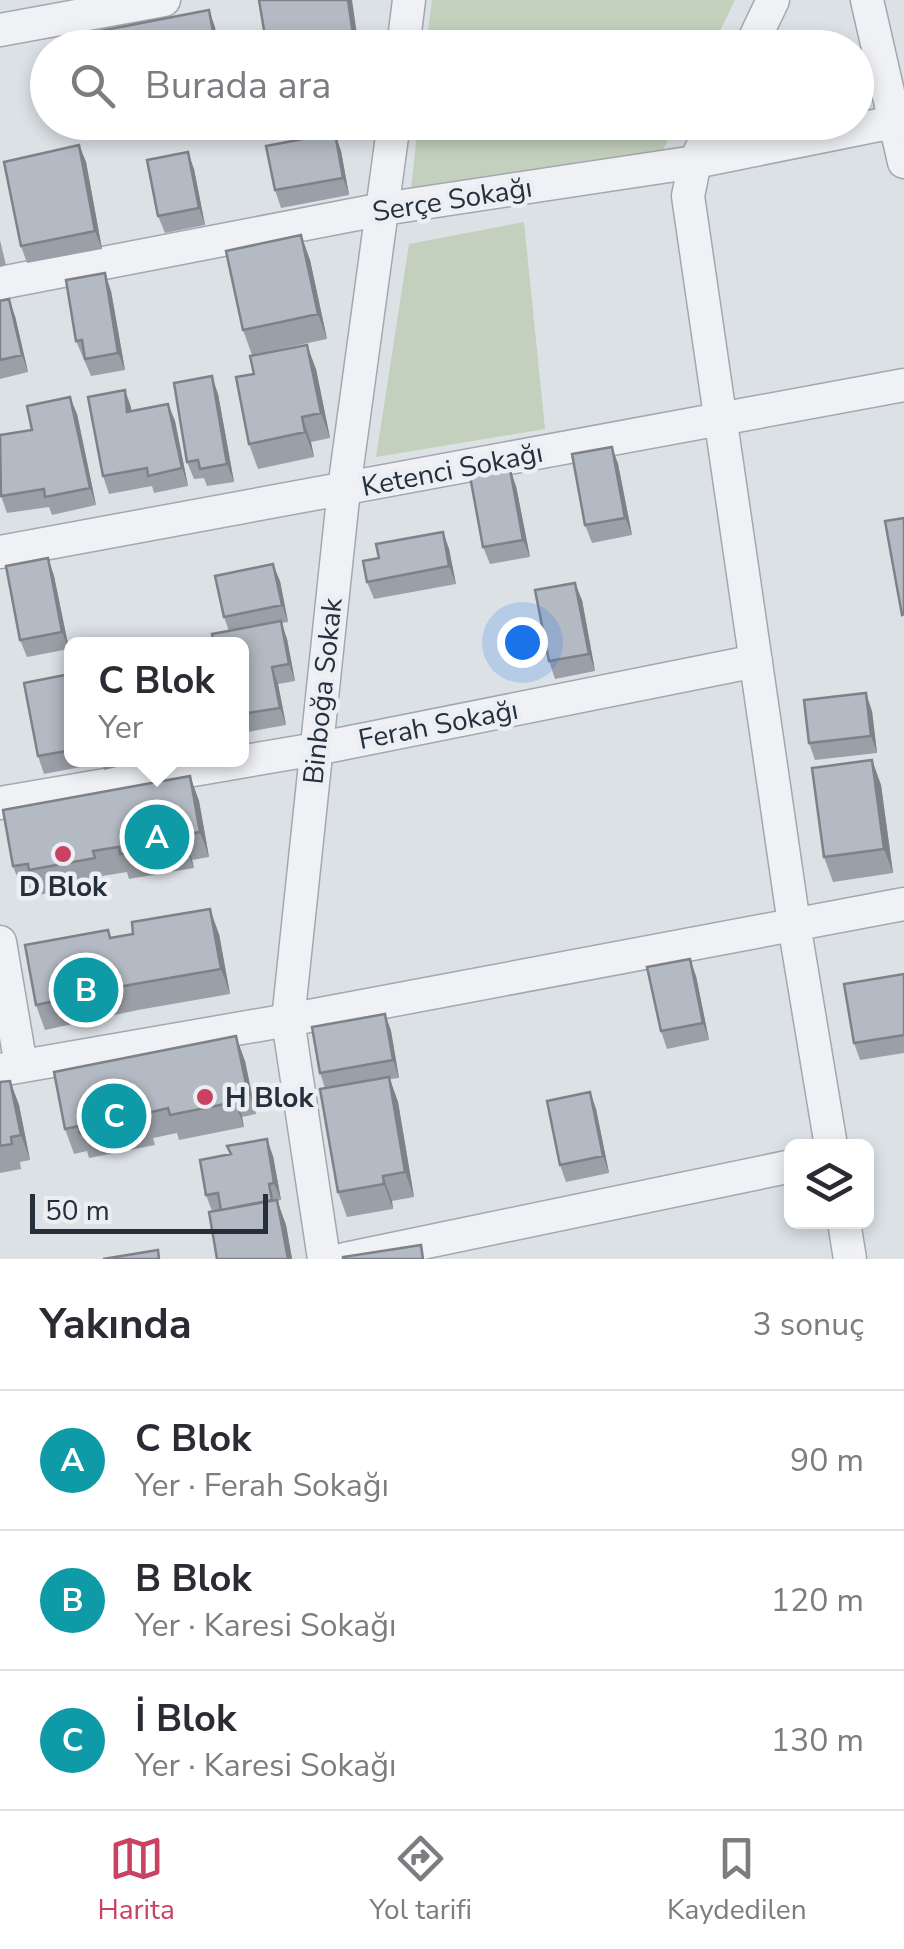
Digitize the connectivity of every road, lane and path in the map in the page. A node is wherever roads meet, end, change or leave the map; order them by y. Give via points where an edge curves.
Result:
1 (164, 0) edge
2 (409, 0) edge
3 (773, 0) edge
4 (867, 0) edge
5 (3, 20) edge
6 (406, 30) edge
7 (759, 30) edge
8 (900, 121) edge
9 (874, 126) edge
10 (392, 140) edge
11 (705, 140) edge
12 (805, 140) edge
13 (695, 162) junction
14 (904, 162) edge
15 (383, 209) junction
16 (0, 282) edge
17 (904, 385) edge
18 (722, 419) junction
19 (344, 489) junction
20 (0, 552) edge
21 (756, 662) junction
22 (316, 748) junction
23 (249, 759) edge
24 (205, 767) edge
25 (0, 802) edge
26 (904, 904) edge
27 (794, 924) junction
28 (0, 942) edge
29 (288, 1020) junction
30 (11, 1068) edge
31 (830, 1139) edge
32 (784, 1168) edge
33 (845, 1229) edge
34 (324, 1259) edge
35 (346, 1259) edge
36 (850, 1259) edge

1 - 5 street
2 - 6 street
3 - 7 street
4 - 8 street
8 - 9 street, Serçe Sokağı
8 - 14 street
10 - 15 street, Binboğa Sokak
11 - 13 street
12 - 13 street, Serçe Sokağı
13 - 15 street, Serçe Sokağı
13 - 18 street via 688,196
15 - 16 street, Serçe Sokağı
15 - 19 street, Binboğa Sokak
17 - 18 street, Ketenci Sokağı
18 - 19 street, Ketenci Sokağı
18 - 21 street
19 - 20 street, Ketenci Sokağı
19 - 22 street, Binboğa Sokak
21 - 22 street, Ferah Sokağı
21 - 27 street
22 - 23 street, Ferah Sokağı
22 - 29 street, Binboğa Sokak
24 - 25 street, Ferah Sokağı
26 - 27 street
27 - 29 street
27 - 31 street
28 - 30 street
29 - 30 street
29 - 34 street, Binboğa Sokak
32 - 35 street
33 - 36 street

